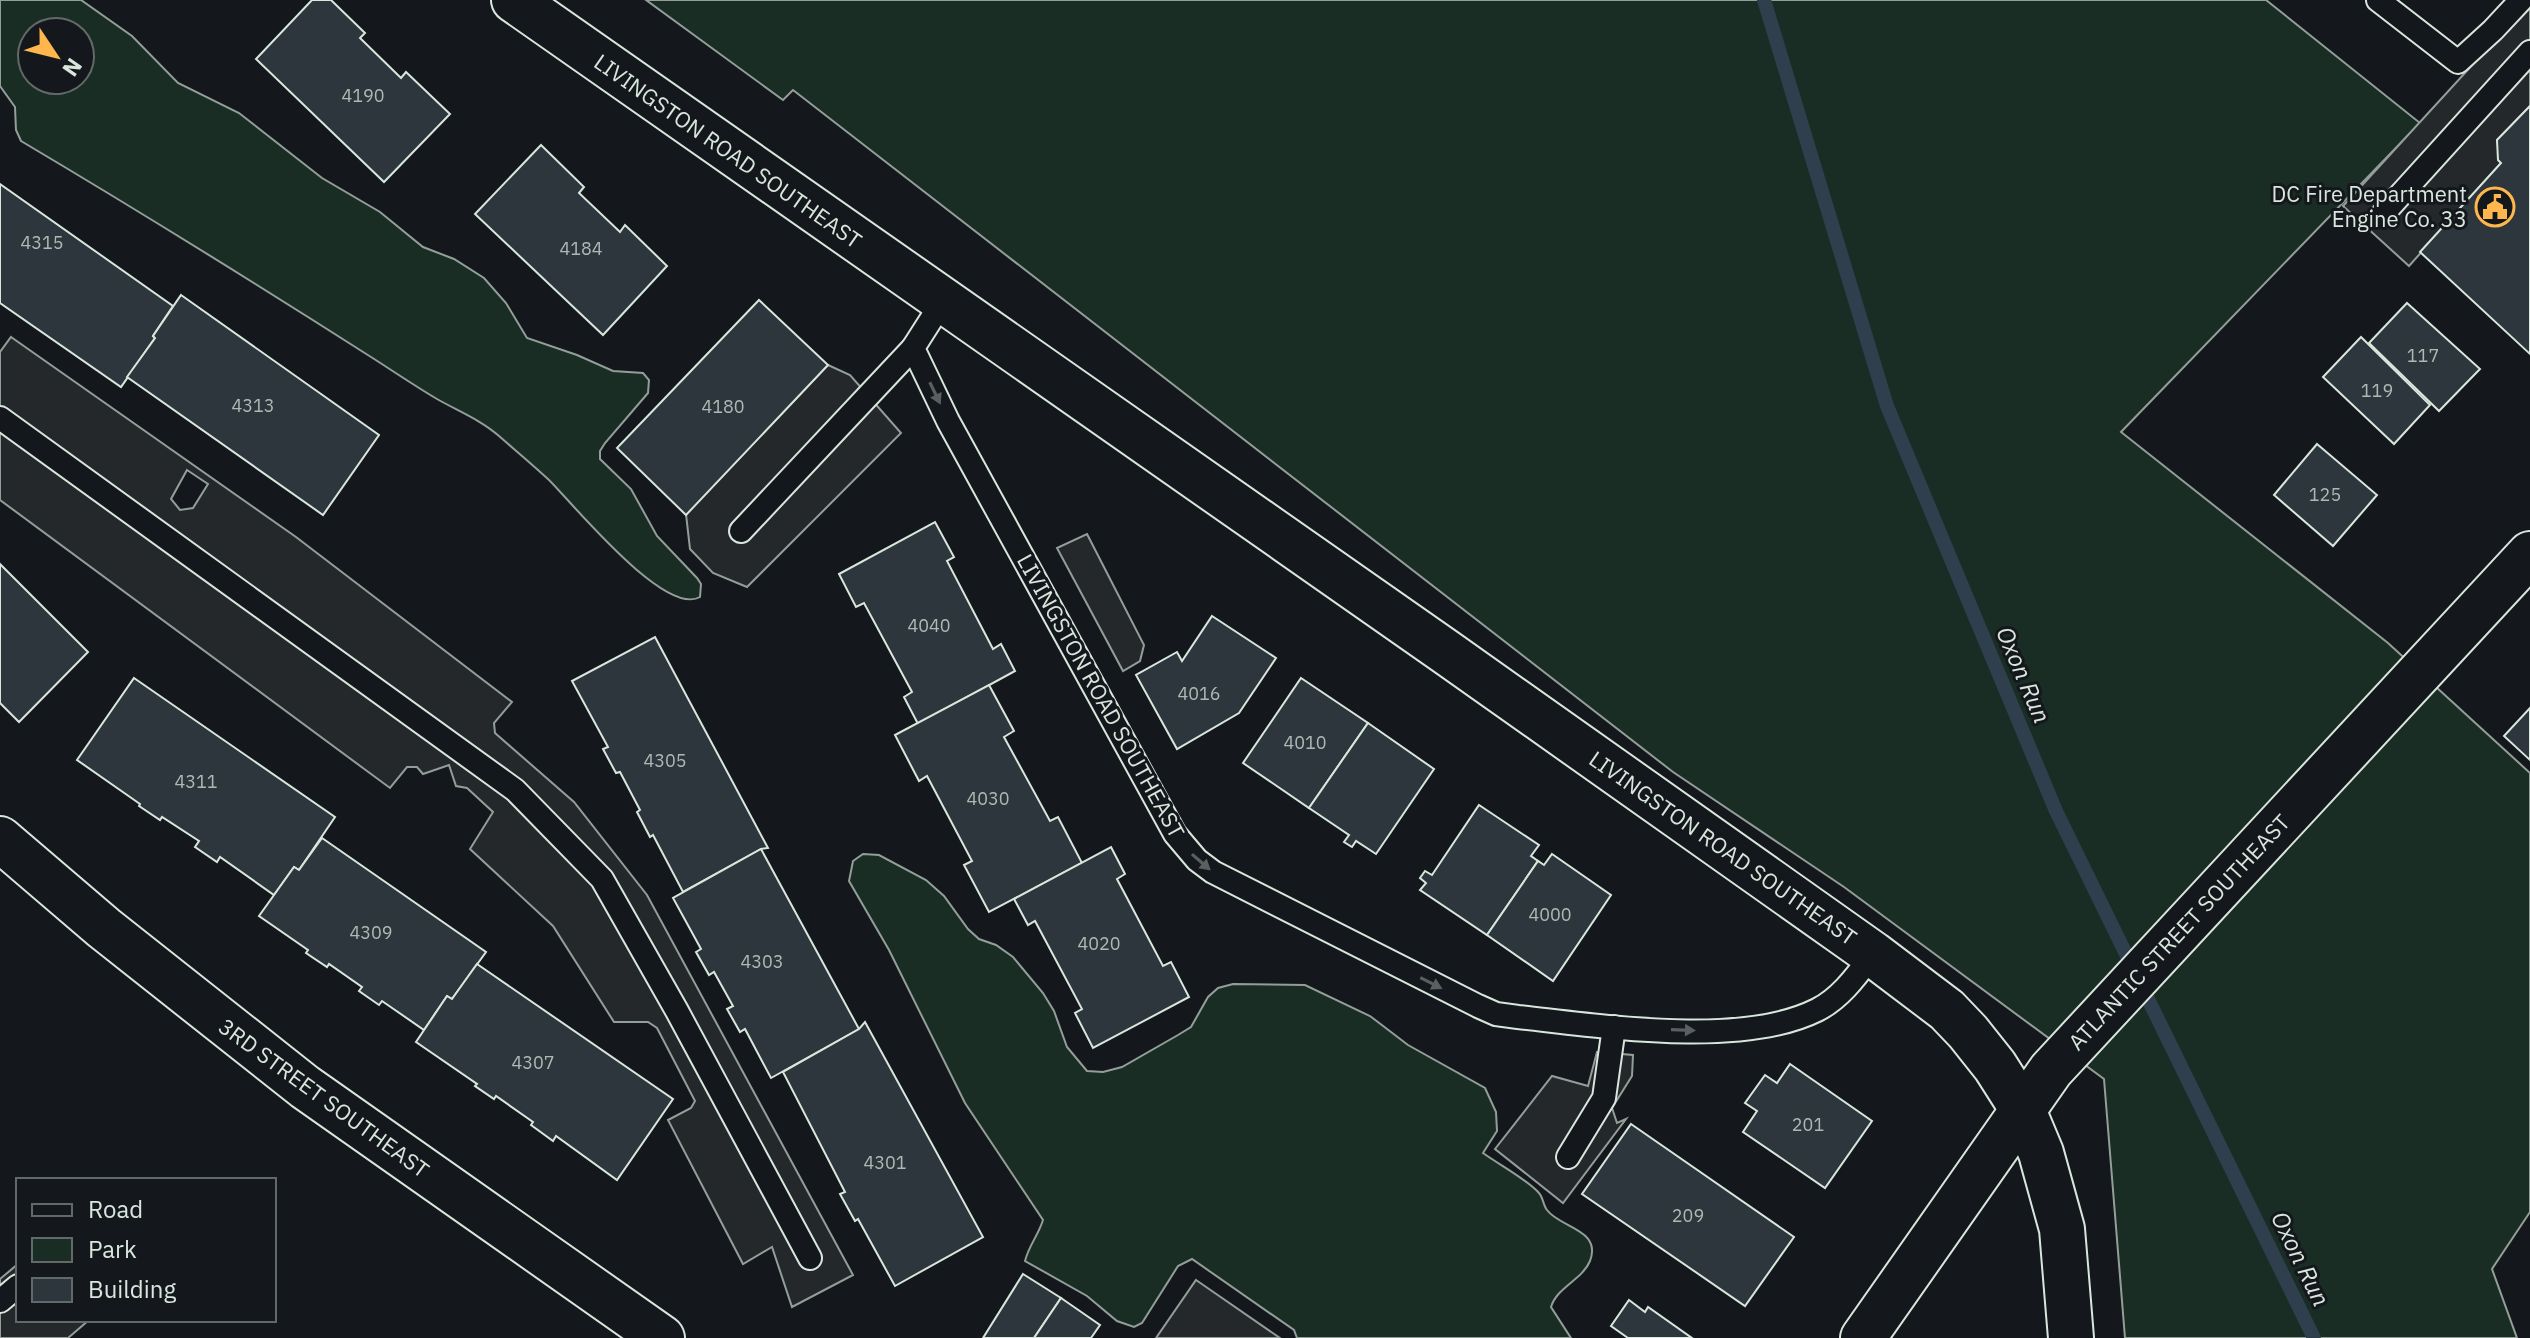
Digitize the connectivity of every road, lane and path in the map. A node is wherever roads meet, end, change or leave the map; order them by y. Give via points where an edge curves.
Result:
1 (514, 0) edge
2 (2378, 0) edge
3 (2521, 0) edge
4 (2530, 52) edge
5 (2383, 214) dead end
6 (943, 301) junction
7 (913, 348) junction
8 (0, 418) edge
9 (741, 531) dead end
10 (2530, 554) edge
11 (0, 839) edge
12 (1873, 954) junction
13 (1614, 1027) junction
14 (2023, 1110) junction
15 (1568, 1157) dead end
16 (810, 1258) dead end
17 (16, 1288) edge
18 (0, 1301) edge
19 (662, 1338) edge
20 (1863, 1338) edge
21 (2071, 1338) edge

1 - 6 street, LIVINGSTON ROAD SOUTHEAST
2 - 3 lane via 2458,62
4 - 5 lane
6 - 7 lane
6 - 12 street, LIVINGSTON ROAD SOUTHEAST
7 - 9 lane
7 -> 13 lane, LIVINGSTON ROAD SOUTHEAST via 1175,834 1197,860 1496,1014
8 - 16 lane via 515,790 602,879
10 - 14 street, ATLANTIC STREET SOUTHEAST via 2063,1057
11 - 19 street, 3RD STREET SOUTHEAST via 305,1087
13 -> 12 lane, LIVINGSTON ROAD SOUTHEAST via 1719,1031 1793,1018 1836,997
12 - 14 street, LIVINGSTON ROAD SOUTHEAST via 1947,1010 1995,1066
13 - 15 lane via 1604,1098
14 - 20 street, ATLANTIC STREET SOUTHEAST
14 - 21 street, LIVINGSTON ROAD SOUTHEAST via 2062,1229
17 - 18 lane

